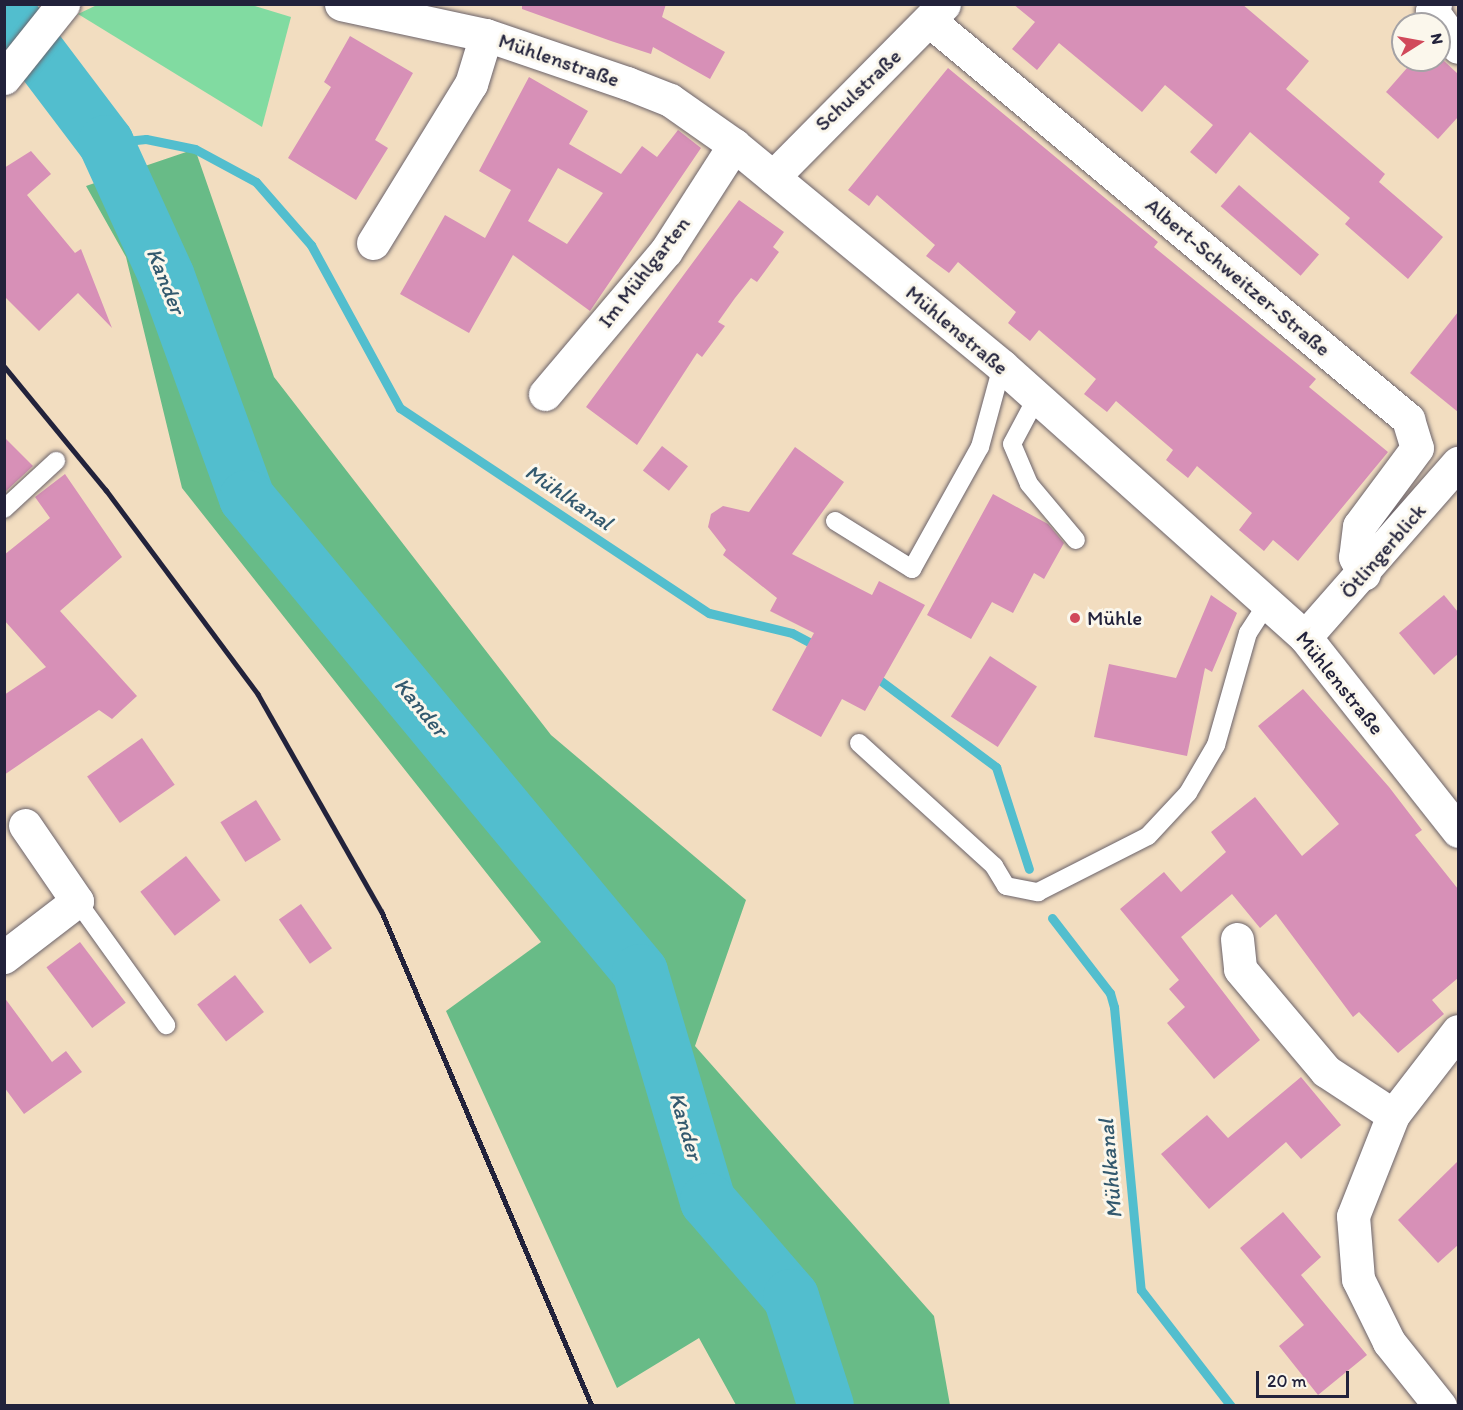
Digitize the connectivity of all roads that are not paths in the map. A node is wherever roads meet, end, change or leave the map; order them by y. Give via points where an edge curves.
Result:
1 (341, 4) edge
2 (1435, 4) edge
3 (938, 13) edge
4 (54, 14) edge
5 (486, 35) junction
6 (1458, 47) edge
7 (7, 76) edge
8 (734, 145) junction
9 (773, 177) junction
10 (373, 243) dead end
11 (1002, 366) junction
12 (545, 394) dead end
13 (1037, 398) junction
14 (56, 461) dead end
15 (1458, 463) edge
16 (4, 509) edge
17 (836, 521) dead end
18 (1076, 540) dead end
19 (1364, 574) junction
20 (1267, 604) junction
21 (1305, 637) junction
22 (860, 743) dead end
23 (25, 825) dead end
24 (1458, 831) edge
25 (77, 901) junction
26 (1237, 939) dead end
27 (4, 957) edge
28 (166, 1025) dead end
29 (1458, 1031) edge
30 (1393, 1115) junction
31 (1440, 1406) edge

1 - 5 street, Mühlenstraße
2 - 6 street via 1432,11
3 - 9 street, Schulstraße
3 - 19 street, Albert-Schweitzer-Straße via 1408,419 1417,448 1359,526 1355,557
4 - 7 street
5 - 8 street, Mühlenstraße via 670,100
5 - 10 street via 471,84
8 - 9 street, Mühlenstraße
8 - 12 street, Im Mühlgarten via 666,251
9 - 11 street, Mühlenstraße
11 - 13 street, Mühlenstraße
11 - 17 lane via 980,447 912,569
13 - 18 lane via 1012,444 1029,484
13 - 20 street, Mühlenstraße
14 - 16 lane
15 - 19 street, Ötlingerblick
19 - 21 street, Ötlingerblick
20 - 21 street, Mühlenstraße
20 - 22 lane via 1248,633 1215,745 1188,793 1148,836 1038,892 1006,886 994,866
21 - 24 street, Mühlenstraße
23 - 25 street
25 - 27 street
25 - 28 lane
26 - 30 street via 1240,969 1326,1071
29 - 30 street
30 - 31 street via 1353,1216 1358,1279 1389,1342

